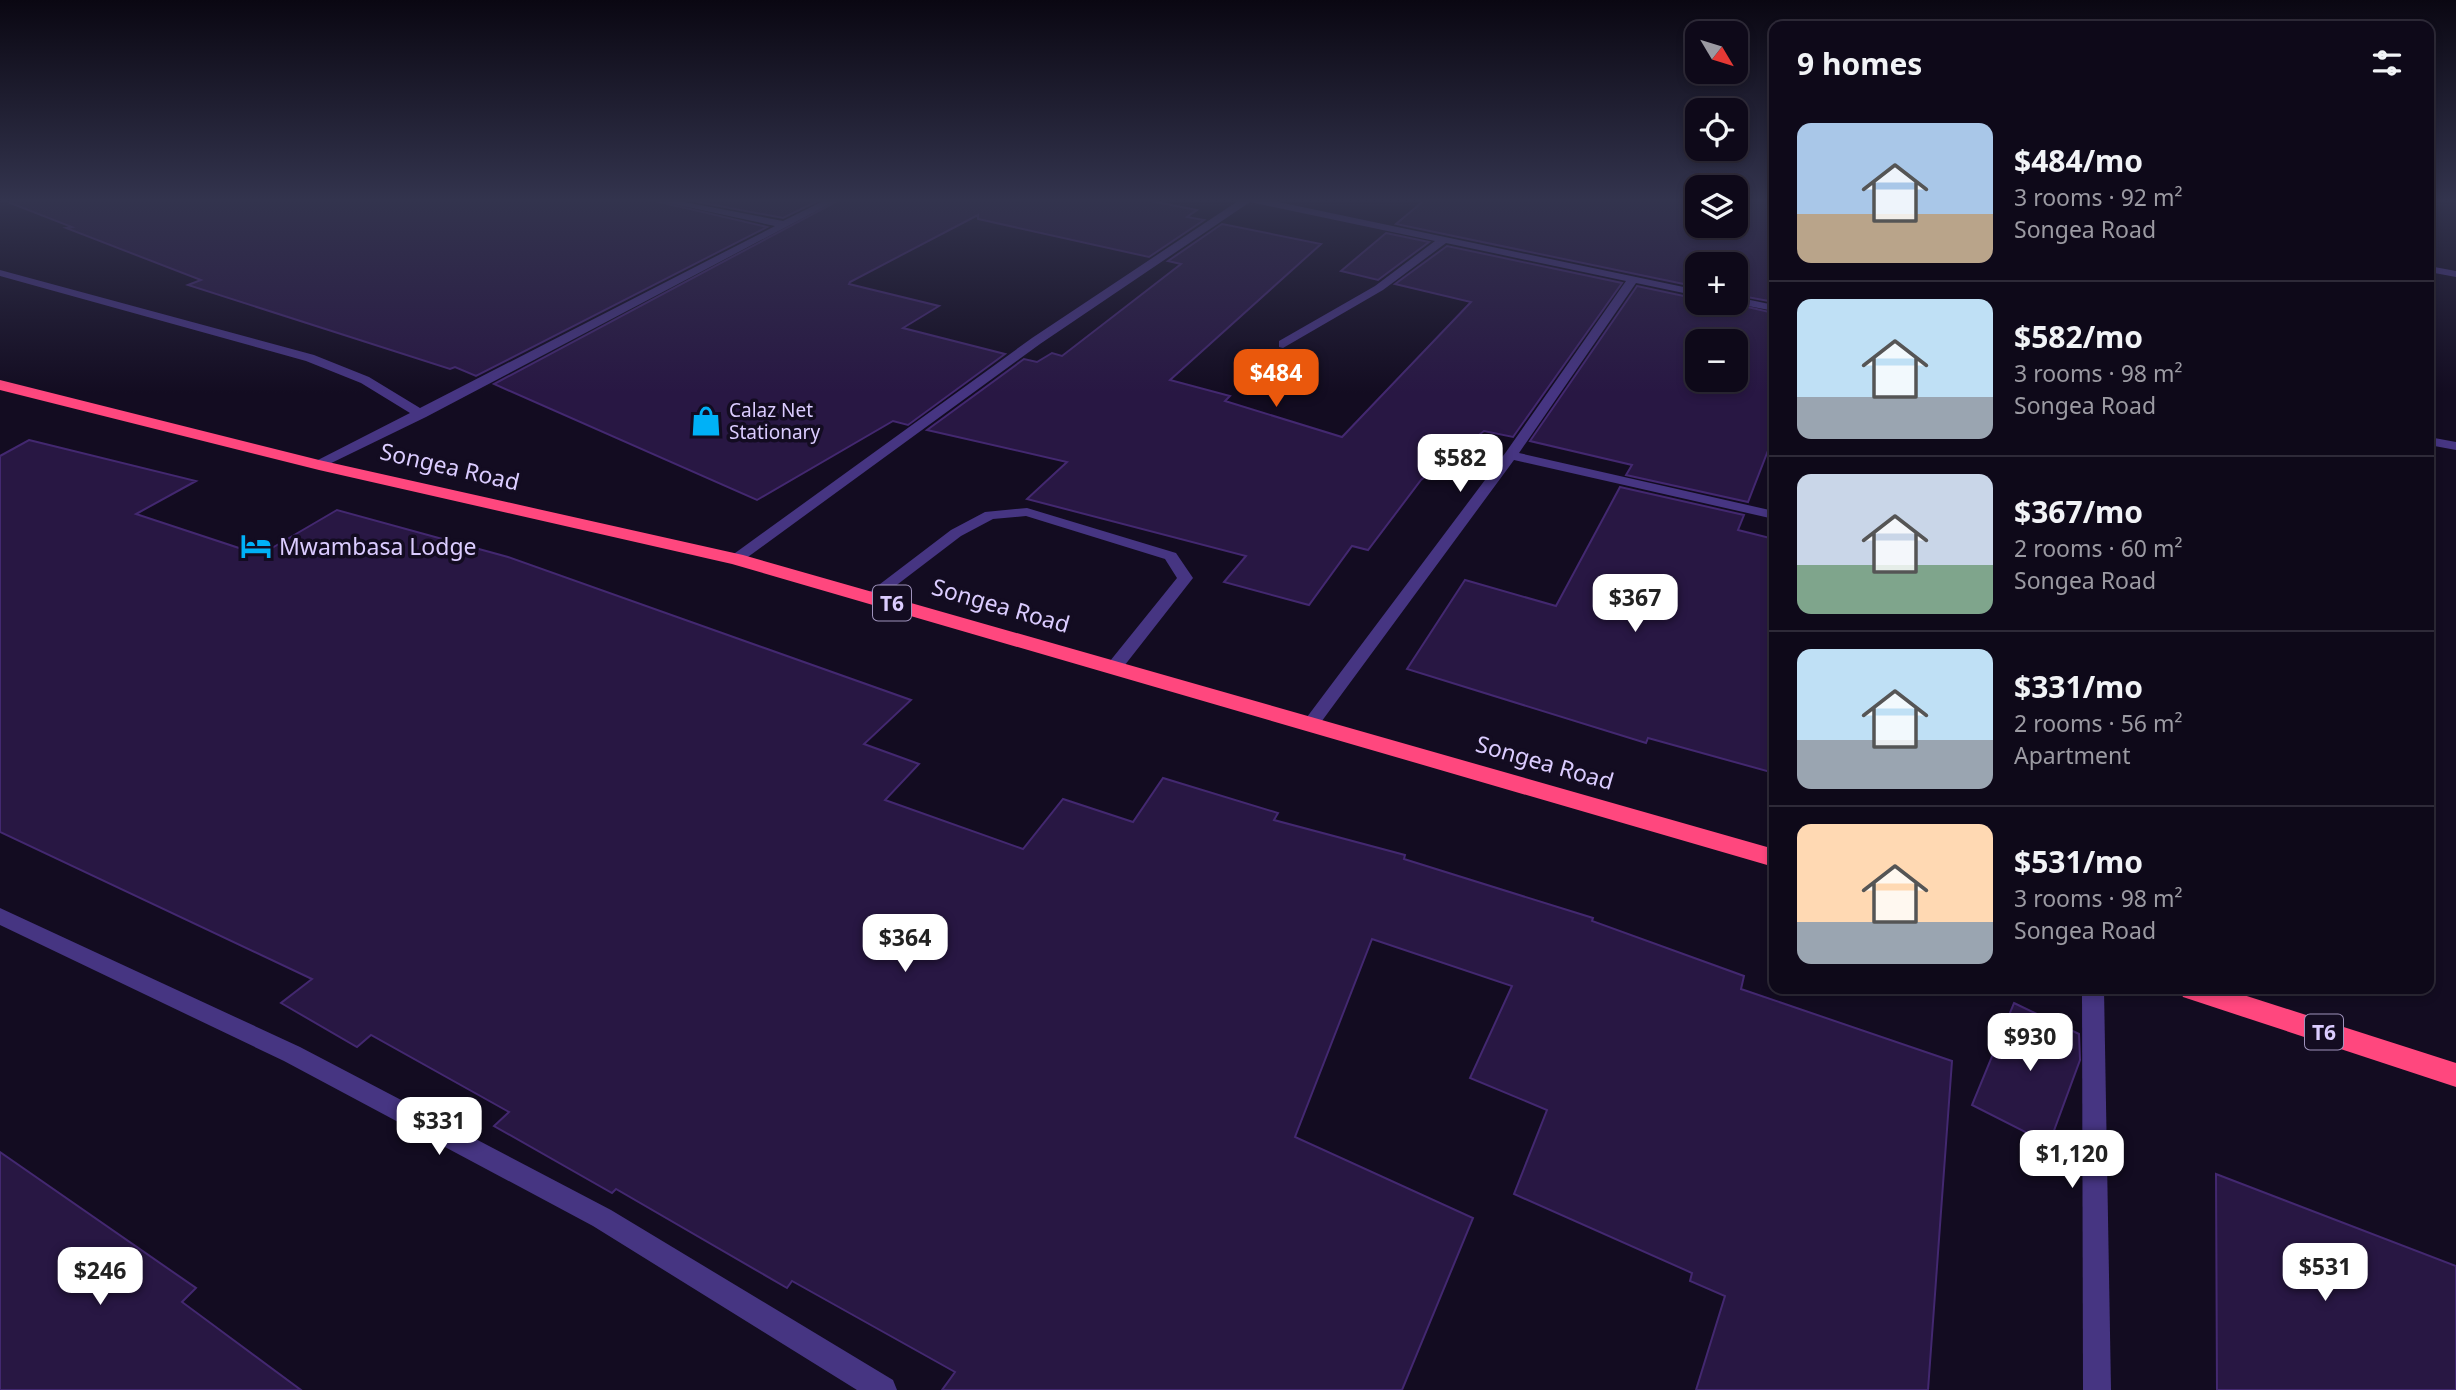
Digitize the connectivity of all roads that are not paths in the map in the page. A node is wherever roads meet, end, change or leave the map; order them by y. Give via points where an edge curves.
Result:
1 (706, 264) edge
2 (1152, 264) edge
3 (1411, 264) edge
4 (1557, 264) edge
5 (2434, 270) edge
6 (0, 273) edge
7 (2456, 274) edge
8 (1633, 279) junction
9 (1685, 289) edge
10 (1748, 303) edge
11 (1769, 307) edge
12 (1283, 344) dead end
13 (0, 384) edge
14 (421, 414) junction
15 (2434, 442) edge
16 (2456, 446) edge
17 (1511, 455) junction
18 (318, 465) junction
19 (1769, 514) edge
20 (736, 559) junction
21 (871, 597) junction
22 (1115, 666) junction
23 (1310, 725) junction
24 (1769, 857) edge
25 (0, 916) edge
26 (2093, 994) edge
27 (2207, 994) edge
28 (2456, 1075) edge
29 (883, 1390) edge
30 (2097, 1390) edge

1 - 14 street
2 - 20 street via 1036,341
3 - 12 street
4 - 8 street
5 - 7 street
6 - 14 street via 310,358 365,380
8 - 9 street
8 - 17 street
10 - 11 street
13 - 18 highway, Songea Road / T6
14 - 18 street
15 - 16 street
17 - 19 street
17 - 23 street
18 - 20 highway, Songea Road / T6
20 - 21 highway, Songea Road / T6
21 - 22 highway, Songea Road / T6
21 - 22 street via 956,533 990,515 1027,512 1171,556 1185,578
22 - 23 highway, Songea Road / T6
23 - 24 highway, Songea Road / T6
25 - 29 street via 292,1054 602,1219
26 - 30 street
27 - 28 highway, T6

